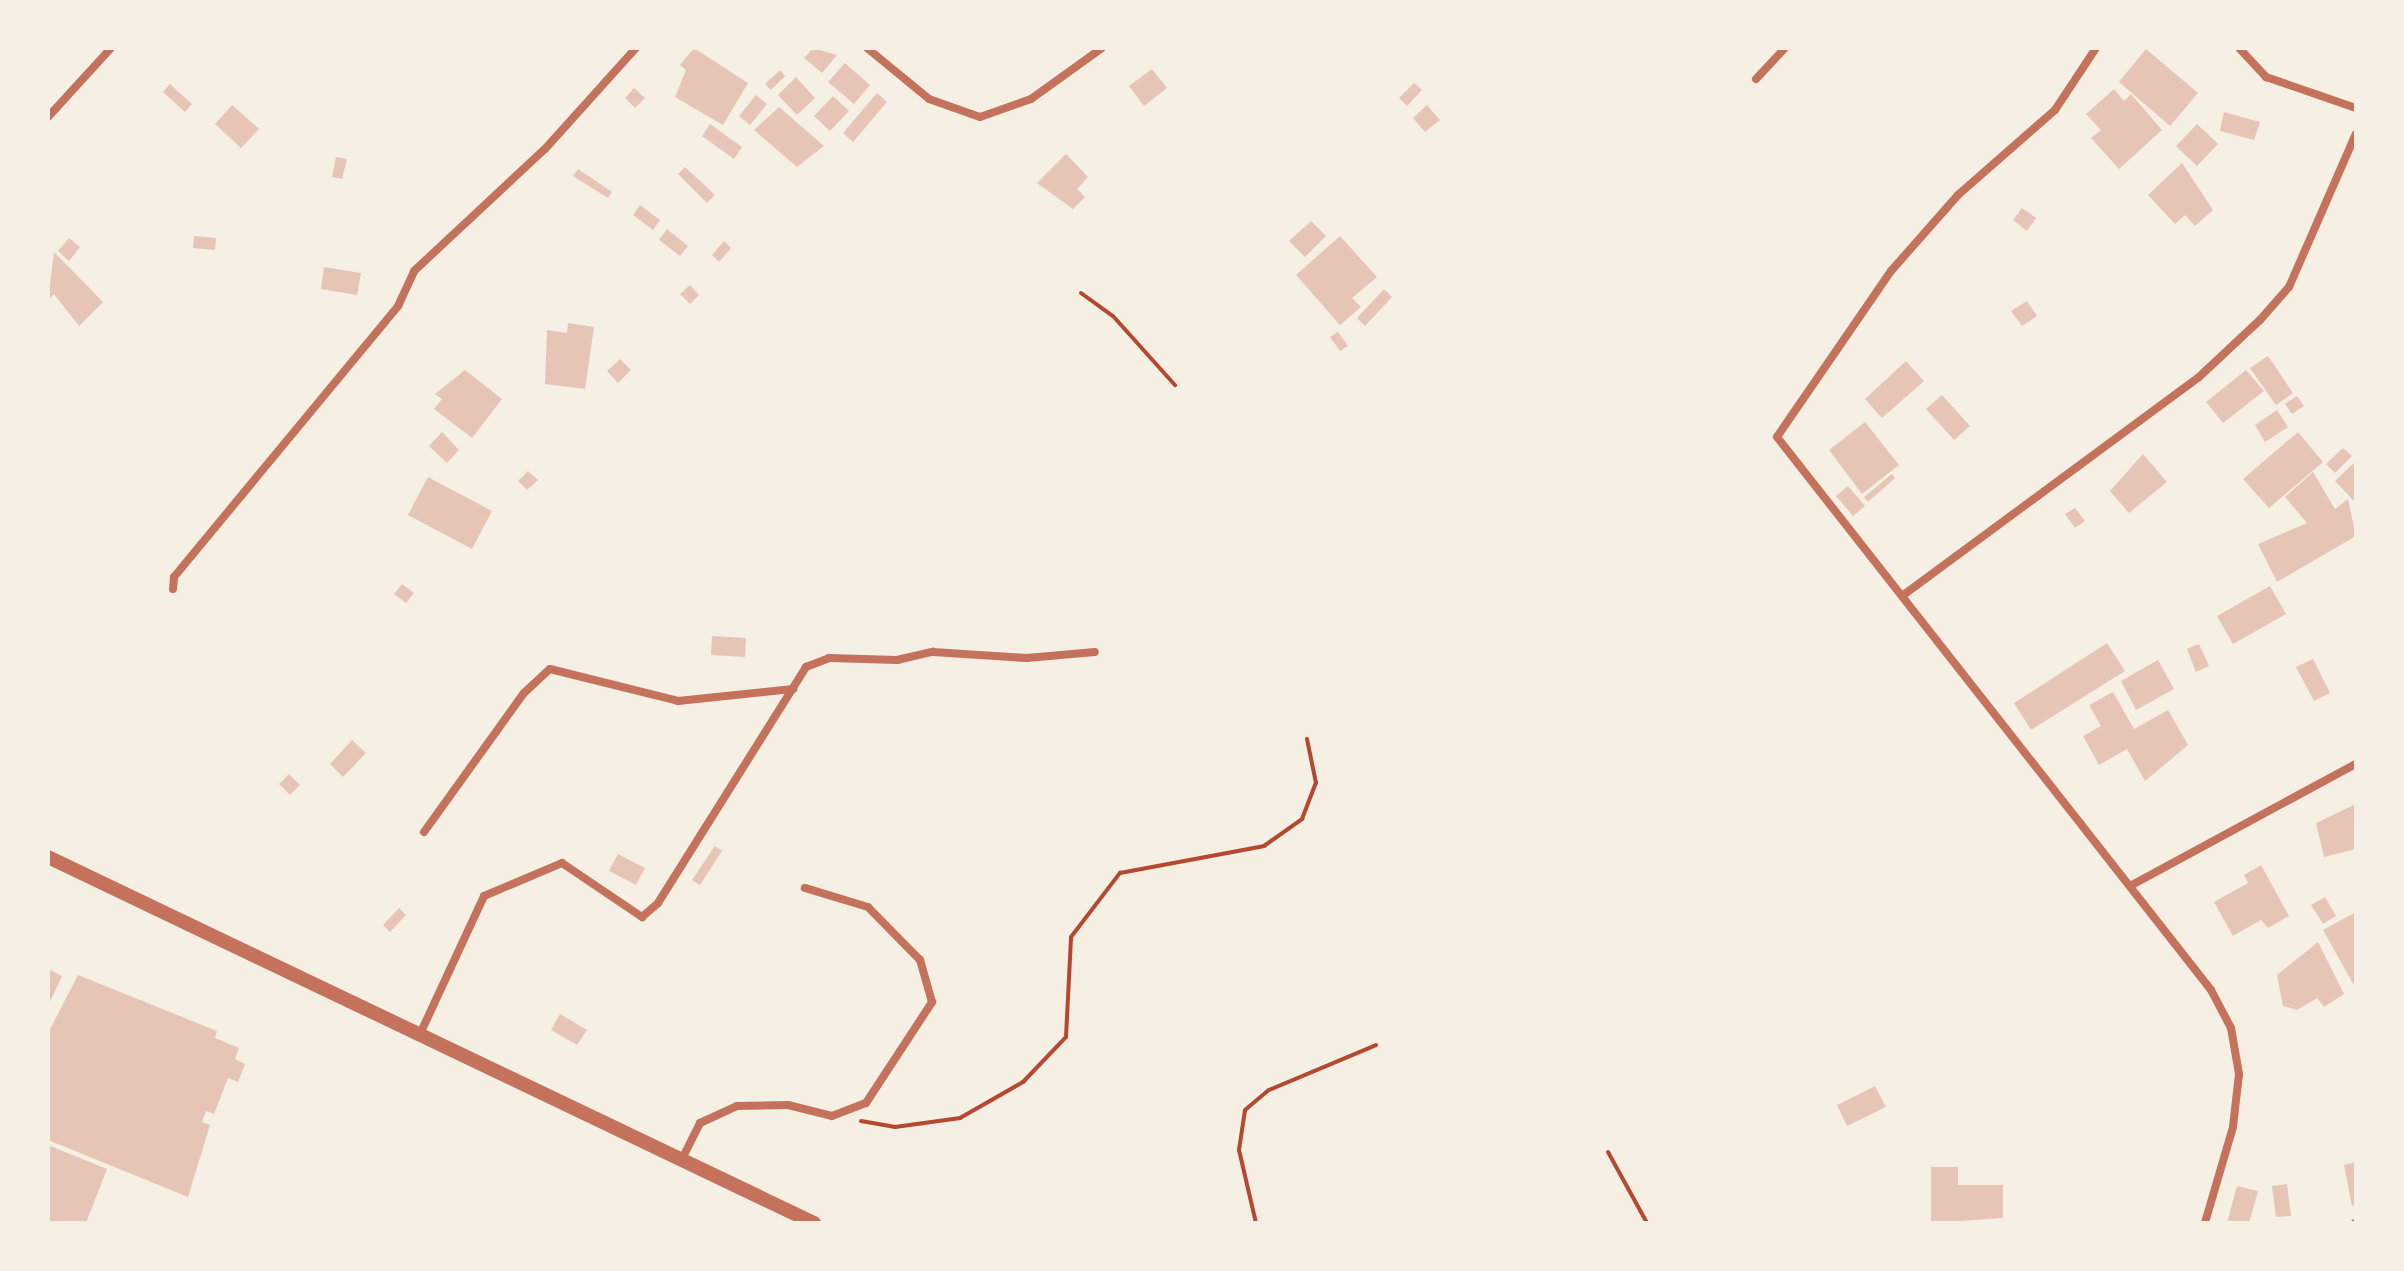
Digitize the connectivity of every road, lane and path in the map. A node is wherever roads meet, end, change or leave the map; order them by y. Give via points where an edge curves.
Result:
1 (111, 48) edge
2 (636, 48) edge
3 (867, 48) edge
4 (1102, 48) edge
5 (1785, 48) edge
6 (2096, 48) edge
7 (2239, 48) edge
8 (1756, 79) dead end
9 (2356, 108) edge
10 (48, 117) edge
11 (2356, 134) edge
12 (1081, 293) dead end
13 (1175, 385) dead end
14 (173, 589) dead end
15 (1902, 596) junction
16 (1095, 652) dead end
17 (793, 689) junction
18 (1307, 739) dead end
19 (2356, 764) edge
20 (424, 832) dead end
21 (48, 857) edge
22 (2130, 886) junction
23 (805, 888) dead end
24 (420, 1034) junction
25 (1376, 1045) dead end
26 (832, 1116) junction
27 (1608, 1152) dead end
28 (682, 1159) junction
29 (814, 1223) edge
30 (1256, 1223) edge
31 (1647, 1223) edge
32 (2205, 1223) edge

1 - 10 street
2 - 14 street via 545,149 414,271 398,306 174,577
3 - 4 street via 929,99 980,117 1031,99
5 - 8 street
6 - 15 street via 2055,110 1958,195 1891,271 1777,437
7 - 9 street via 2266,77
11 - 15 street via 2289,287 2260,320 2199,377
12 - 13 path via 1113,316
15 - 22 street
16 - 17 street via 829,658 806,667
17 - 20 street via 678,701 550,669 524,693
17 - 24 street via 658,903 642,917 562,863 484,896
18 - 26 path via 1316,783 1302,819 1264,846 1120,873 1071,937 1066,1037 1023,1082 960,1118 895,1127
19 - 22 street
21 - 24 street
22 - 32 street via 2211,990 2231,1028 2239,1074 2233,1127
23 - 26 street via 868,907 920,960 932,1002 866,1103
24 - 28 street
25 - 30 path via 1269,1090 1245,1110 1239,1150
26 - 28 street via 788,1105 737,1106 700,1123
27 - 31 path
28 - 29 street

